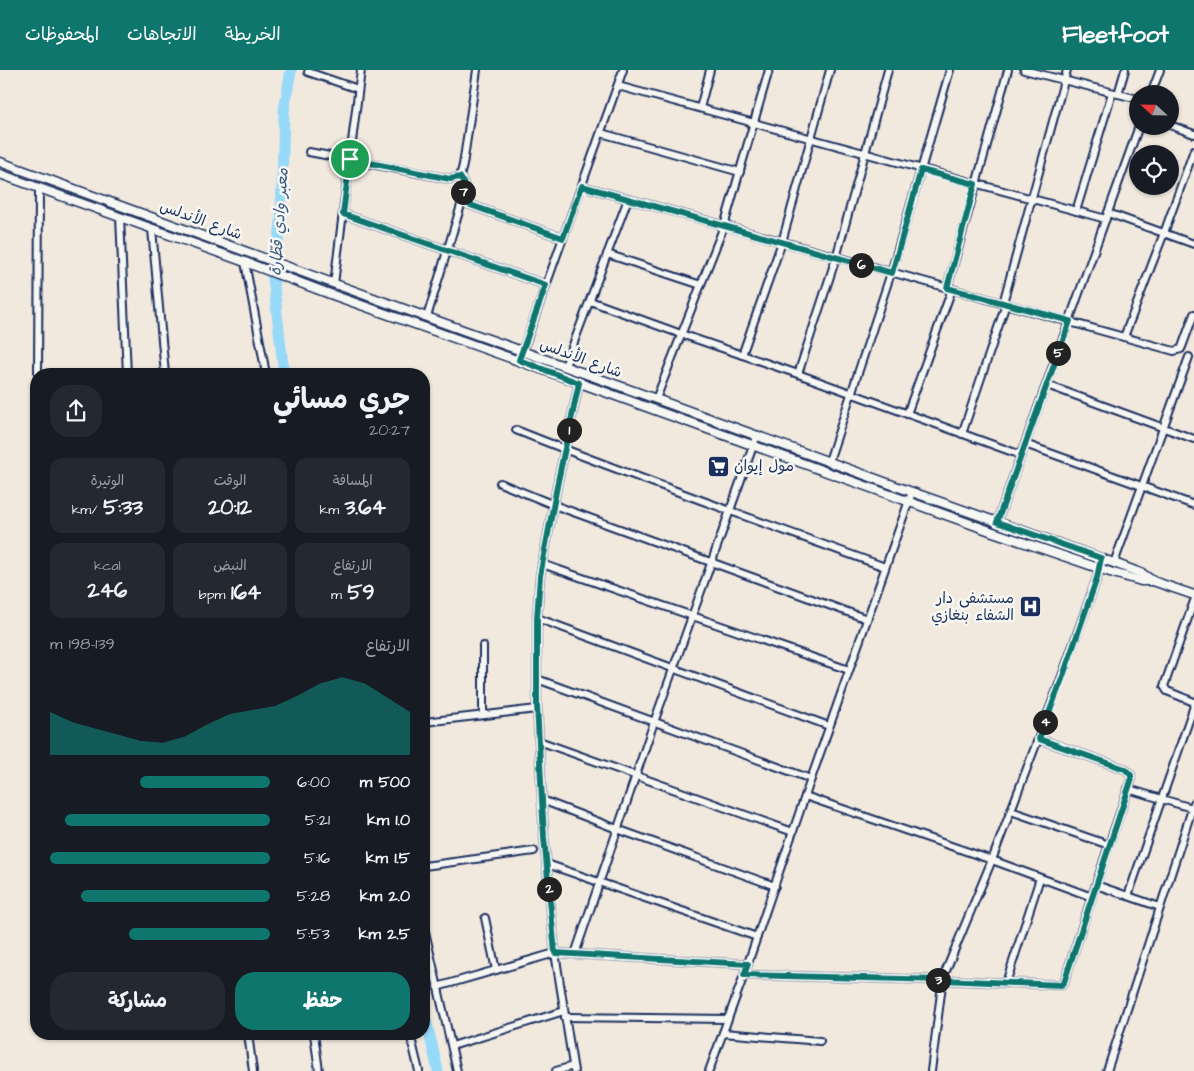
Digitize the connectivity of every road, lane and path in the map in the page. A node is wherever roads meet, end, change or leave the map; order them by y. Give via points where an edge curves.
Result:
1 (361, 70) edge
2 (477, 70) edge
3 (623, 70) edge
4 (710, 70) edge
5 (769, 70) edge
6 (830, 70) edge
7 (888, 70) edge
8 (950, 70) edge
9 (1008, 70) edge
10 (1024, 70) edge
11 (1067, 70) edge
12 (1125, 70) edge
13 (1160, 70) edge
14 (308, 72) dead end
15 (1064, 80) junction
16 (1154, 85) edge
17 (618, 86) junction
18 (358, 89) junction
19 (1115, 94) junction
20 (1129, 97) edge
21 (700, 108) junction
22 (754, 123) junction
23 (1179, 128) edge
24 (601, 132) junction
25 (1194, 134) edge
26 (1136, 135) edge
27 (810, 139) junction
28 (1194, 150) edge
29 (309, 152) dead end
30 (865, 154) junction
31 (350, 159) junction
32 (0, 162) edge
33 (921, 170) junction
34 (740, 172) junction
35 (0, 174) edge
36 (460, 177) junction
37 (975, 184) junction
38 (582, 186) junction
39 (39, 189) junction
40 (628, 199) junction
41 (1032, 200) junction
42 (462, 202) junction
43 (1076, 211) junction
44 (343, 214) junction
45 (1107, 216) junction
46 (120, 217) junction
47 (724, 226) junction
48 (152, 229) junction
49 (1164, 233) junction
50 (563, 238) junction
51 (782, 242) junction
52 (1194, 244) edge
53 (447, 250) junction
54 (607, 254) junction
55 (836, 258) junction
56 (245, 262) junction
57 (892, 273) junction
58 (334, 284) junction
59 (546, 285) junction
60 (701, 285) junction
61 (950, 289) junction
62 (590, 300) junction
63 (1005, 304) junction
64 (1194, 314) edge
65 (427, 317) junction
66 (1070, 321) junction
67 (681, 334) junction
68 (1124, 337) junction
69 (523, 351) junction
70 (1174, 351) junction
71 (742, 355) junction
72 (1192, 358) edge
73 (519, 360) junction
74 (565, 366) junction
75 (38, 368) edge
76 (127, 368) edge
77 (164, 368) edge
78 (265, 368) edge
79 (798, 374) junction
80 (579, 383) junction
81 (1046, 385) junction
82 (851, 394) junction
83 (656, 399) junction
84 (907, 414) junction
85 (1163, 428) junction
86 (516, 430) dead end
87 (962, 434) junction
88 (757, 435) junction
89 (1194, 439) edge
90 (1025, 444) junction
91 (753, 445) junction
92 (565, 450) junction
93 (1021, 455) junction
94 (828, 461) junction
95 (500, 483) dead end
96 (1142, 486) junction
97 (912, 492) junction
98 (909, 501) junction
99 (554, 505) junction
100 (1194, 505) edge
101 (729, 511) junction
102 (997, 522) junction
103 (1101, 558) junction
104 (711, 562) junction
105 (1114, 562) junction
106 (542, 564) junction
107 (885, 566) junction
108 (1099, 568) junction
109 (1153, 581) junction
110 (1194, 595) edge
111 (1194, 601) edge
112 (692, 616) junction
113 (537, 618) junction
114 (867, 619) junction
115 (483, 646) dead end
116 (674, 668) junction
117 (849, 670) junction
118 (537, 679) junction
119 (1194, 704) edge
120 (537, 710) junction
121 (483, 715) junction
122 (430, 721) edge
123 (654, 721) junction
124 (829, 726) junction
125 (1039, 739) junction
126 (539, 741) junction
127 (636, 775) junction
128 (811, 780) junction
129 (1128, 789) junction
130 (805, 796) junction
131 (1162, 799) junction
132 (542, 800) junction
133 (1193, 805) edge
134 (1011, 811) junction
135 (617, 829) junction
136 (793, 832) junction
137 (1109, 846) junction
138 (534, 851) dead end
139 (992, 860) junction
140 (547, 864) junction
141 (430, 865) edge
142 (1040, 878) junction
143 (599, 883) junction
144 (1096, 885) junction
145 (775, 886) junction
146 (1128, 896) junction
147 (1092, 897) junction
148 (1160, 907) junction
149 (485, 918) dead end
150 (757, 938) junction
151 (430, 953) edge
152 (555, 953) junction
153 (575, 954) junction
154 (748, 964) junction
155 (496, 970) junction
156 (744, 975) junction
157 (942, 980) junction
158 (1006, 983) junction
159 (438, 987) junction
160 (565, 1014) junction
161 (728, 1020) junction
162 (723, 1033) junction
163 (249, 1040) edge
164 (315, 1040) edge
165 (411, 1040) edge
166 (820, 1041) dead end
167 (452, 1046) junction
168 (573, 1068) edge
169 (253, 1071) edge
170 (319, 1071) edge
171 (419, 1071) edge
172 (457, 1071) edge
173 (556, 1071) edge
174 (709, 1071) edge
175 (931, 1071) edge
176 (1107, 1071) edge

1 - 18 street
2 - 36 street
3 - 17 street
4 - 21 street
5 - 22 street
6 - 27 street
7 - 30 street
8 - 33 street
9 - 37 street
10 - 15 street
11 - 15 street
12 - 19 street
13 - 16 street
14 - 18 street
15 - 19 street
15 - 41 street
17 - 21 street
17 - 24 street
18 - 31 street
19 - 20 street
19 - 43 street
21 - 22 street
22 - 27 street
22 - 34 street
23 - 25 street
24 - 34 street
24 - 38 street
26 - 45 street
27 - 30 street
27 - 51 street
28 - 49 street
29 - 31 street
30 - 33 street
30 - 55 street
31 - 36 street via 450,179
31 - 44 street
32 - 58 main road, شارع الأندلس
33 - 37 street
33 - 57 street
34 - 47 street
35 - 39 main road, شارع الأندلس
36 - 42 street via 464,184
37 - 41 street
37 - 61 street
38 - 40 street
38 - 50 street
39 - 46 main road, شارع الأندلس
39 - 75 street
40 - 47 street
40 - 54 street
41 - 43 street
41 - 63 street
42 - 50 street
42 - 53 street
43 - 45 street
44 - 53 street
44 - 58 street
45 - 49 street
45 - 66 street
46 - 48 main road, شارع الأندلس
46 - 76 street
47 - 51 street
47 - 60 street
48 - 56 main road, شارع الأندلس
48 - 77 street
49 - 52 street
49 - 68 street
50 - 59 street
51 - 55 street
51 - 71 street
53 - 59 street
53 - 65 street
54 - 60 street
54 - 62 street
55 - 57 street
55 - 79 street
56 - 73 main road, شارع الأندلس
56 - 78 street
57 - 61 street
57 - 82 street
58 - 65 main road, شارع الأندلس
59 - 69 street
60 - 67 street
61 - 63 street
61 - 84 street
62 - 67 street
62 - 74 street
63 - 66 street
63 - 87 street
64 - 70 street via 1181,350
65 - 69 main road, شارع الأندلس
66 - 68 street
66 - 81 street
67 - 71 street
67 - 83 street
68 - 70 street
69 - 73 street
69 - 74 main road, شارع الأندلس
70 - 72 street
71 - 79 street
72 - 85 street
73 - 80 main road, شارع الأندلس
74 - 83 main road, شارع الأندلس
79 - 82 street
80 - 91 main road, شارع الأندلس
80 - 92 street
81 - 85 street
81 - 90 street
82 - 84 street
82 - 94 street
83 - 88 main road, شارع الأندلس
84 - 87 street
85 - 89 street
85 - 96 street
86 - 92 street
87 - 93 street
88 - 91 street
88 - 94 main road, شارع الأندلس
90 - 93 street
90 - 96 street
91 - 98 main road, شارع الأندلس
91 - 101 street
92 - 99 street
92 - 101 street
93 - 102 street
94 - 97 main road, شارع الأندلس
95 - 99 street
96 - 100 street
96 - 105 street
97 - 98 street
97 - 102 main road, شارع الأندلس
98 - 107 street
98 - 108 main road, شارع الأندلس
99 - 104 street
99 - 106 street
101 - 104 street
101 - 107 street
102 - 103 main road, شارع الأندلس
103 - 105 main road, شارع الأندلس
103 - 108 street
104 - 112 street
104 - 114 street
105 - 109 main road, شارع الأندلس
106 - 112 street
106 - 113 street
107 - 114 street
108 - 109 main road, شارع الأندلس via 1141,581
108 - 125 street
109 - 110 main road, شارع الأندلس
111 - 119 street via 1164,686 1167,691
112 - 116 street
112 - 117 street
113 - 116 street
113 - 118 street
114 - 117 street
115 - 121 street
116 - 123 street
116 - 124 street
117 - 124 street
118 - 120 street
118 - 123 street
119 - 131 street
120 - 121 street
120 - 126 street
121 - 122 street
123 - 127 street
123 - 128 street
124 - 128 street
125 - 129 street via 1125,769 1131,775
125 - 134 street
126 - 127 street
126 - 132 street
127 - 135 street
127 - 136 street
128 - 130 street
129 - 131 street
129 - 137 street
130 - 136 street
130 - 139 street
131 - 133 street
131 - 146 street
132 - 135 street
132 - 140 street
133 - 148 street
134 - 137 street
134 - 139 street
135 - 143 street
135 - 145 street
136 - 145 street
137 - 144 street
138 - 141 street
139 - 142 street
139 - 157 street
140 - 143 street
140 - 152 street
142 - 147 street
142 - 158 street
143 - 150 street
143 - 153 street
144 - 146 street
144 - 147 street
145 - 150 street
146 - 148 street
147 - 158 street via 1061,985
148 - 176 street
149 - 155 street
150 - 154 street
151 - 159 street
152 - 153 street
152 - 155 street
152 - 160 street
153 - 154 street
154 - 156 street
155 - 159 street
156 - 157 street
156 - 161 street
157 - 158 street
157 - 175 street
159 - 167 street
160 - 161 street
160 - 167 street
160 - 168 street
161 - 162 street
162 - 166 street
162 - 174 street
163 - 169 street
164 - 170 street
165 - 171 street
167 - 172 street
168 - 173 street

